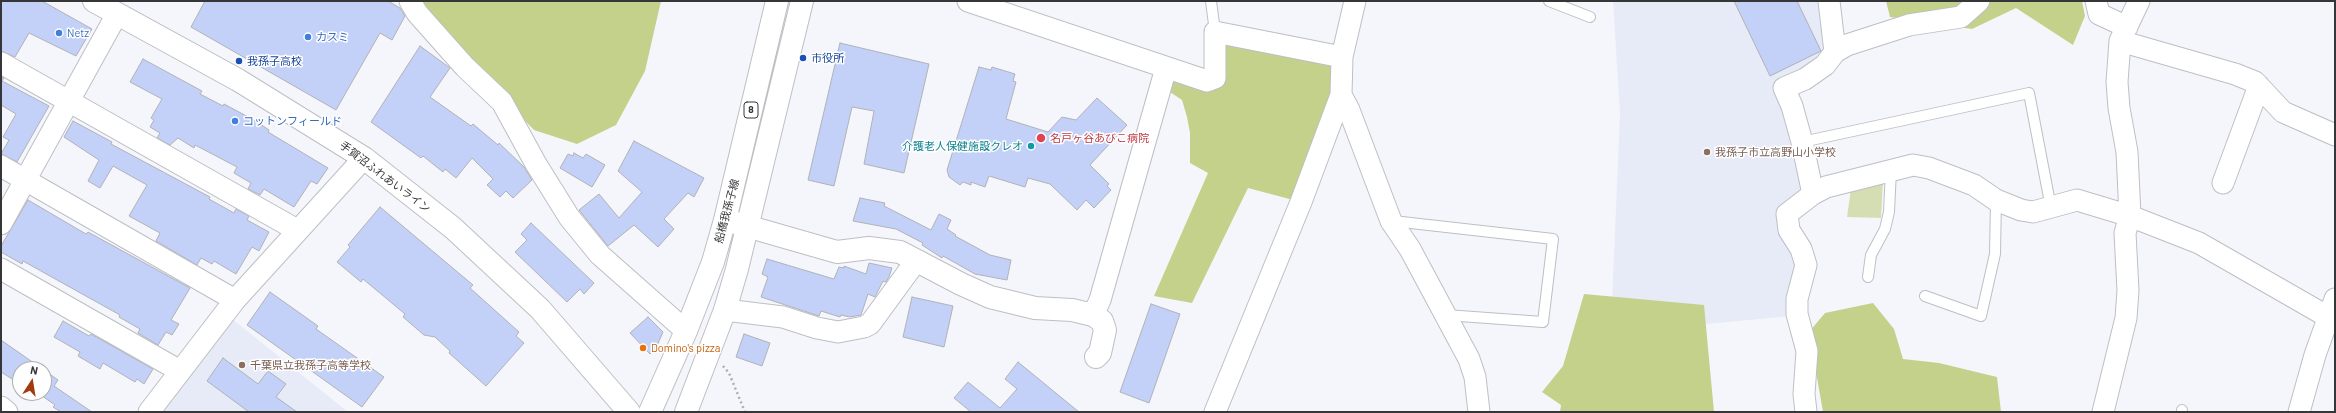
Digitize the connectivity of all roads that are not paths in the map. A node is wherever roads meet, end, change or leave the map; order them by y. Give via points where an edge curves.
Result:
1 (94, 1) edge
2 (410, 1) edge
3 (777, 1) edge
4 (802, 1) edge
5 (968, 1) edge
6 (1211, 1) edge
7 (1355, 1) edge
8 (1549, 1) edge
9 (1829, 1) edge
10 (1980, 1) edge
11 (2096, 1) edge
12 (2139, 1) edge
13 (117, 14) junction
14 (1590, 17) dead end
15 (1215, 32) junction
16 (2124, 34) junction
17 (1835, 52) junction
18 (1342, 57) junction
19 (1, 63) edge
20 (1166, 68) junction
21 (2259, 86) junction
22 (1341, 95) junction
23 (70, 102) junction
24 (2335, 135) edge
25 (1802, 142) junction
26 (364, 158) junction
27 (1, 166) edge
28 (1891, 170) junction
29 (26, 180) junction
30 (2222, 183) dead end
31 (1813, 194) junction
32 (1996, 200) junction
33 (2051, 208) junction
34 (2130, 216) junction
35 (725, 220) junction
36 (1390, 221) junction
37 (1, 224) edge
38 (748, 226) junction
39 (298, 230) junction
40 (916, 261) junction
41 (1, 269) edge
42 (1868, 277) dead end
43 (1925, 296) dead end
44 (235, 300) junction
45 (725, 310) junction
46 (2332, 312) edge
47 (1446, 314) junction
48 (1093, 315) junction
49 (686, 331) junction
50 (1096, 357) dead end
51 (180, 371) junction
52 (1, 407) edge
53 (7, 412) edge
54 (149, 412) edge
55 (629, 412) edge
56 (650, 412) edge
57 (686, 412) edge
58 (1215, 412) edge
59 (1479, 412) edge
60 (1806, 412) edge
61 (2103, 412) edge
62 (2299, 412) edge

1 - 13 street, 手賀沼ふれあいライン
2 - 49 street via 417,13 465,67 502,102 569,217 600,255
3 - 35 street, 船橋我孫子線 / 8
4 - 38 street, 8
5 - 20 street
6 - 15 lane
7 - 18 street
8 - 14 lane
9 - 17 street
10 - 17 street via 1961,17 1909,25 1847,45
11 - 16 street via 2099,14
12 - 16 street
13 - 23 street
13 - 26 street, 手賀沼ふれあいライン via 238,80
15 - 18 street
15 - 20 street via 1215,78 1207,81
16 - 21 street via 2235,74
16 - 34 street via 2117,82 2127,152
17 - 25 street via 1825,65 1805,79 1784,88
18 - 22 street
19 - 23 street
20 - 48 street via 1102,293
21 - 24 street via 2283,112
21 - 30 street
22 - 36 street via 1349,110
22 - 58 street via 1301,202
23 - 29 street
23 - 39 street
25 - 31 street
25 - 33 lane via 2028,93
26 - 39 street
26 - 55 street, 手賀沼ふれあいライン via 453,228 540,309
27 - 29 street
28 - 31 street via 1826,187
28 - 32 street via 1921,165 1974,185
28 - 42 lane via 1889,212 1885,230 1871,255
29 - 37 street
29 - 44 street
31 - 60 street via 1787,214 1789,230 1802,249 1806,265 1797,314 1807,351 1804,394
32 - 33 street via 2027,212
32 - 43 lane via 1995,254 1981,316
33 - 34 street via 2077,200
34 - 46 street via 2199,243
34 - 61 street via 2125,233 2128,291 2126,318
35 - 38 street
35 - 49 street, 船橋我孫子線 / 8 via 713,262
36 - 47 street via 1410,249
36 - 47 lane via 1553,240 1543,322
38 - 40 street via 837,252 883,249 900,252
38 - 45 street, 8
39 - 44 street
40 - 45 street via 870,324 864,327 838,332 783,317
40 - 48 street via 990,297 1035,308 1072,310
41 - 51 street
44 - 51 street
45 - 57 street, 8
46 - 62 street
47 - 59 street via 1476,377
48 - 50 street via 1102,321 1105,330 1100,353
49 - 56 street, 船橋我孫子線 / 8
51 - 54 street
52 - 53 street

